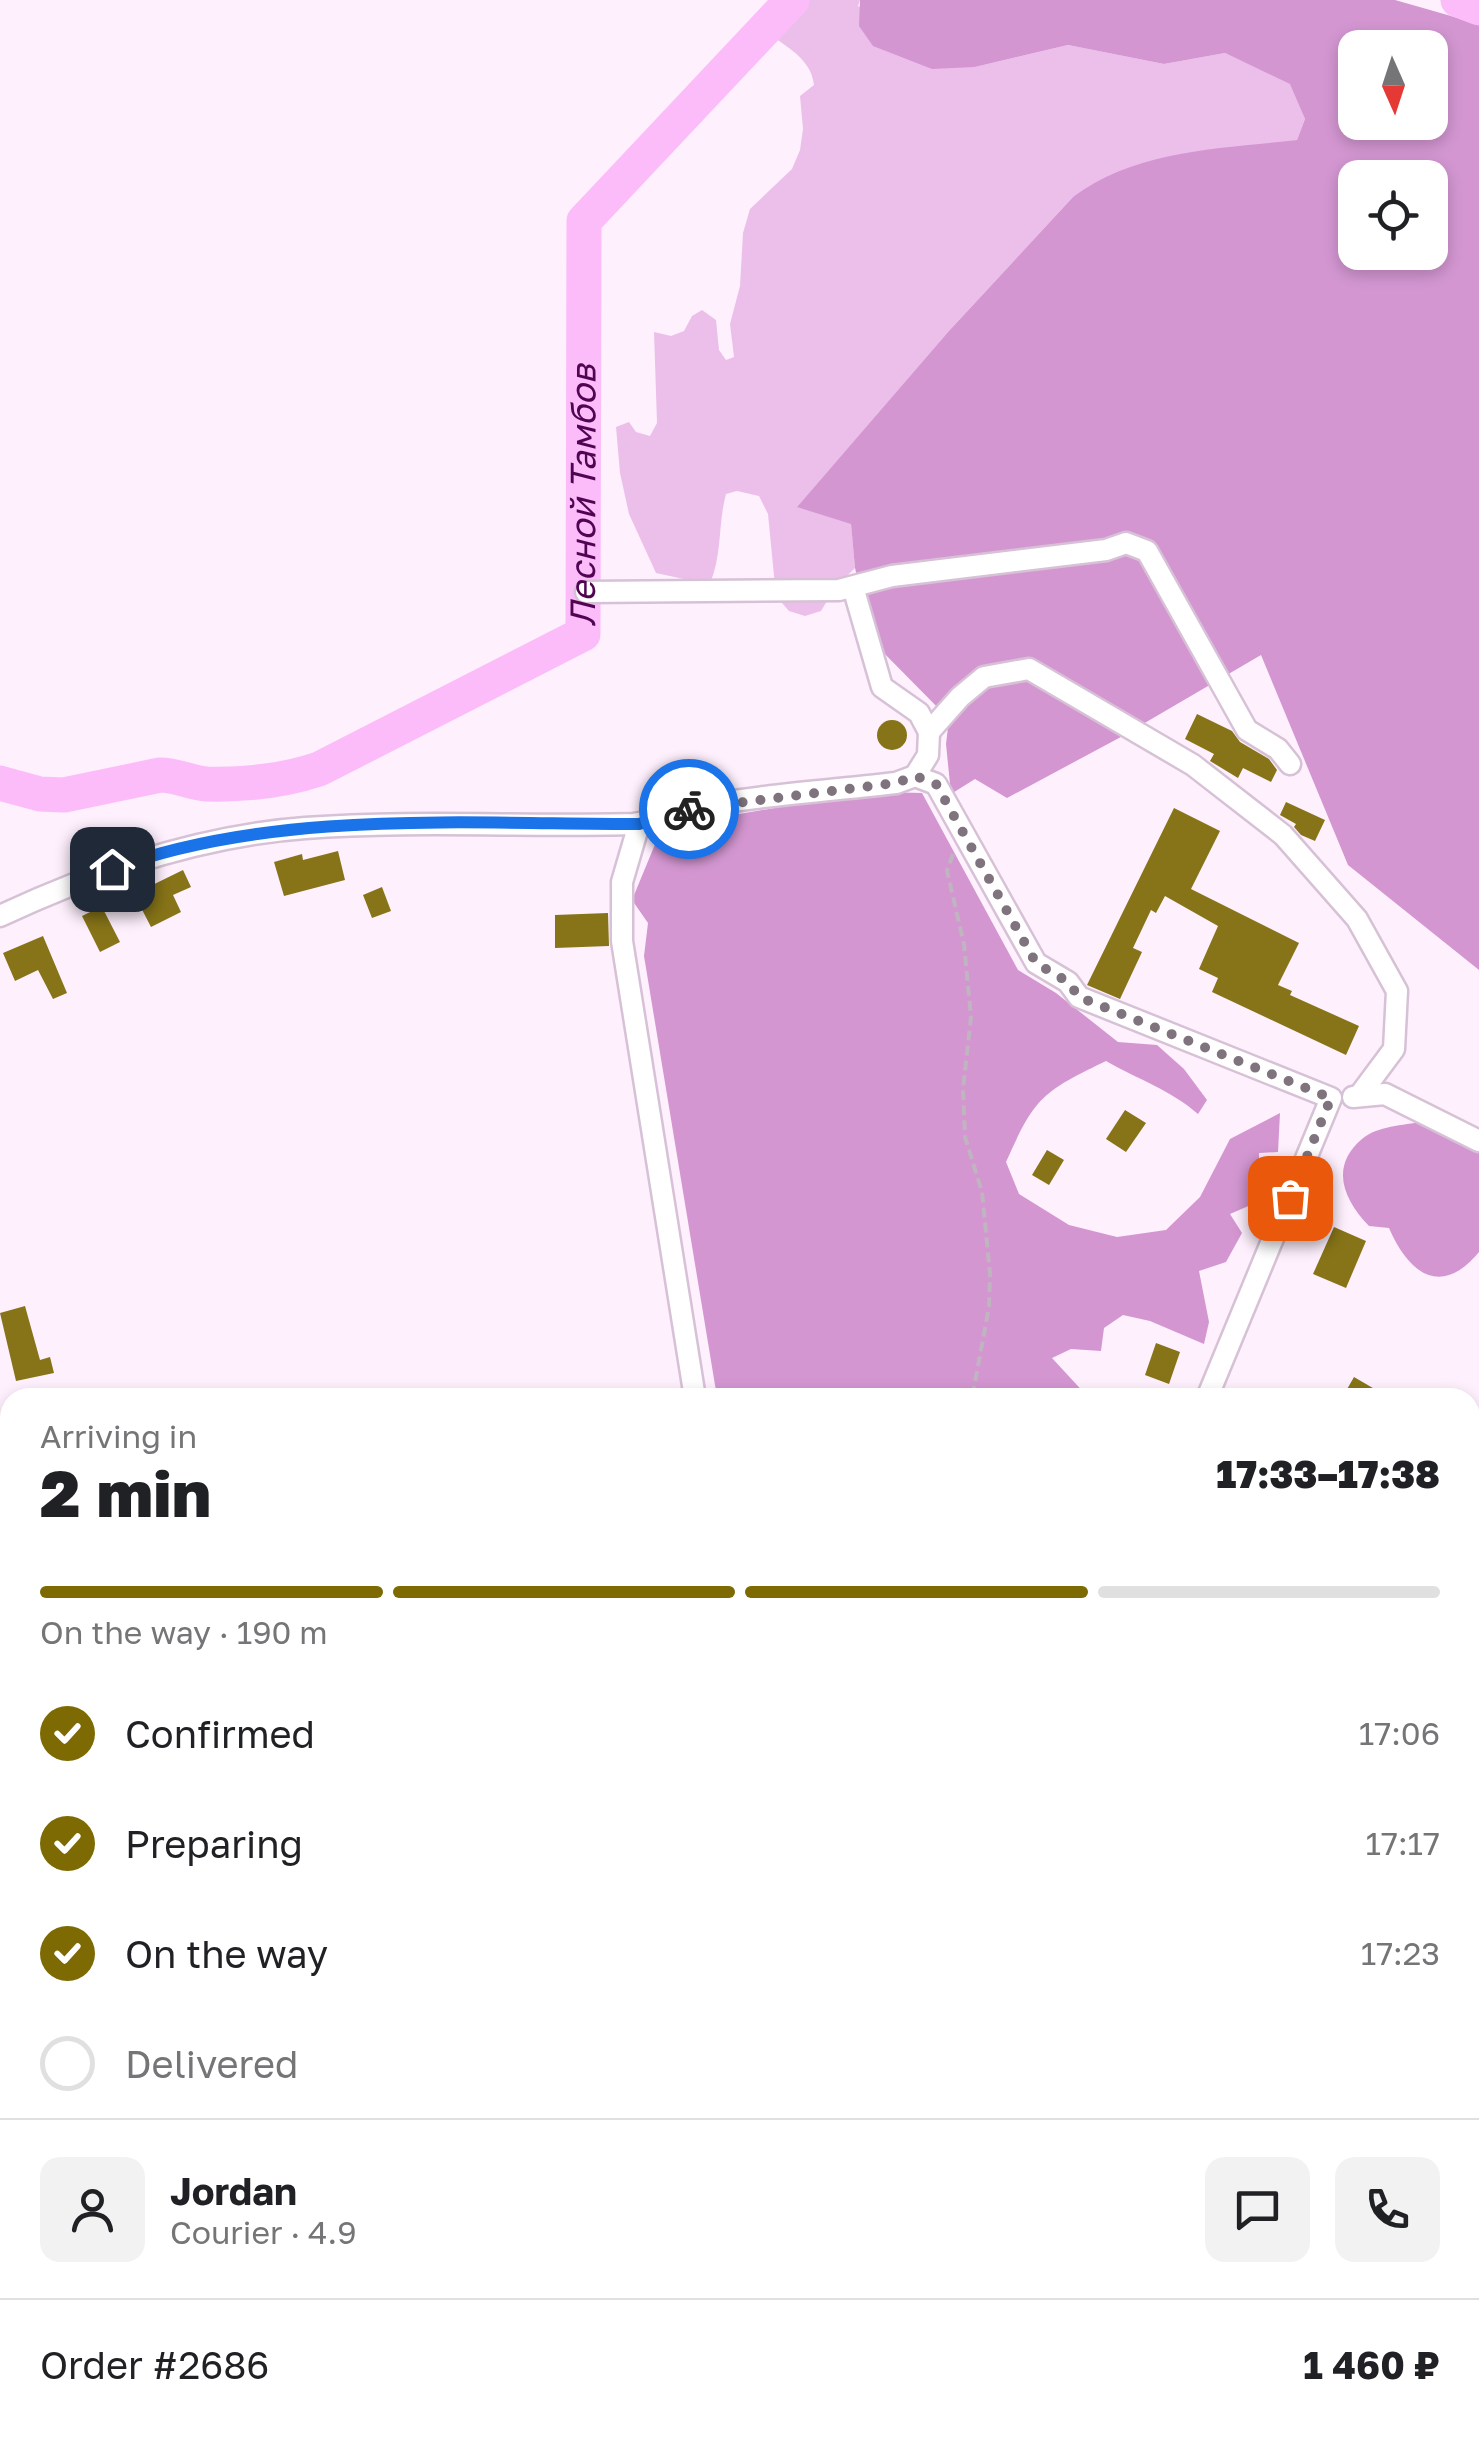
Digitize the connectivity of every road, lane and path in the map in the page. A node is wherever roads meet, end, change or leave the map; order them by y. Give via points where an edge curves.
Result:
1 (853, 587) junction
2 (586, 592) dead end
3 (930, 732) junction
4 (1290, 764) dead end
5 (915, 776) junction
6 (639, 824) junction
7 (961, 830) junction
8 (0, 916) edge
9 (1359, 1096) junction
10 (1331, 1098) junction
11 (1479, 1141) edge
12 (694, 1388) edge
13 (974, 1388) edge
14 (1210, 1388) edge

1 - 2 street
1 - 3 street via 882,687 918,713
1 - 4 street via 1126,543 1147,551 1246,730
3 - 5 street via 928,755
3 - 9 street via 984,677 1029,669 1193,765 1283,835 1357,919 1397,990 1394,1049
5 - 6 street via 682,810
5 - 7 street via 936,784
6 - 8 street via 375,825 240,836 140,859
6 - 12 street via 622,882 622,941
7 - 10 street via 1036,963 1079,997
7 - 13 path via 947,871 972,1017 965,1137 982,1192 990,1274
9 - 10 street
9 - 11 street via 1385,1094
10 - 14 street

